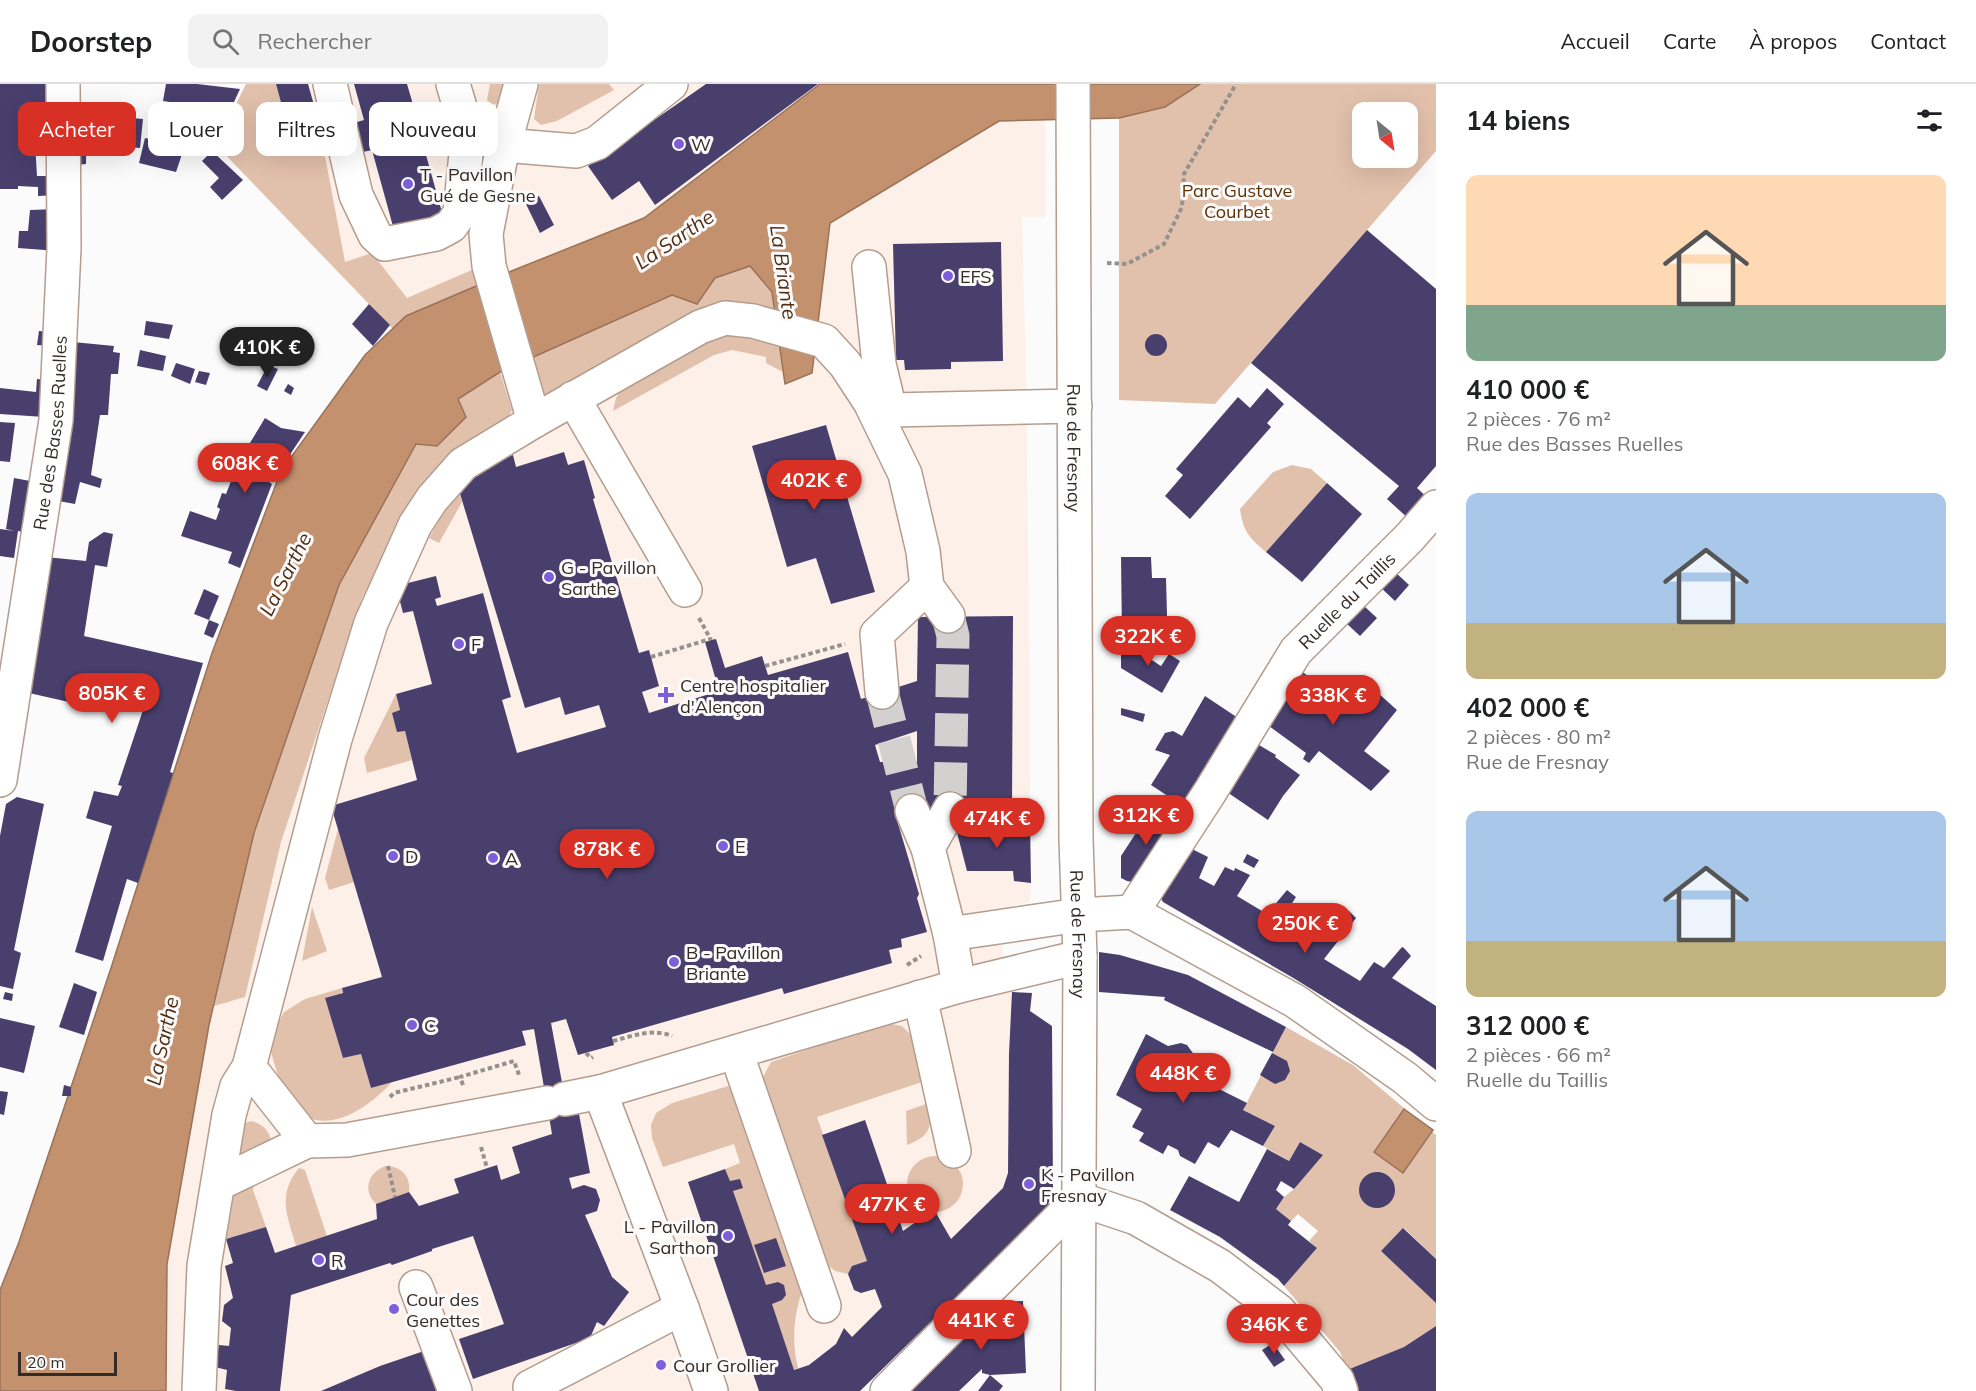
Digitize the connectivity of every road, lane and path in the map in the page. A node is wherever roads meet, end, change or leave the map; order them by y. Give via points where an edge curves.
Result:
1 (63, 84) edge
2 (330, 84) edge
3 (453, 84) edge
4 (521, 84) edge
5 (671, 84) edge
6 (1073, 84) edge
7 (1236, 84) edge
8 (458, 102) edge
9 (498, 143) edge
10 (504, 145) junction
11 (466, 156) edge
12 (1073, 259) junction
13 (869, 267) dead end
14 (573, 398) junction
15 (1075, 406) junction
16 (534, 421) junction
17 (1436, 507) edge
18 (927, 587) junction
19 (685, 591) dead end
20 (948, 616) tunnel mouth
21 (877, 634) junction
22 (710, 639) dead end
23 (651, 657) dead end
24 (765, 666) dead end
25 (882, 692) tunnel mouth
26 (0, 780) edge
27 (951, 809) tunnel mouth
28 (912, 810) tunnel mouth
29 (928, 848) junction
30 (1132, 912) junction
31 (1079, 915) junction
32 (950, 934) junction
33 (1080, 957) junction
34 (959, 986) junction
35 (920, 998) junction
36 (681, 1040) dead end
37 (613, 1041) dead end
38 (736, 1052) junction
39 (586, 1053) dead end
40 (600, 1055) dead end
41 (249, 1066) junction
42 (600, 1092) junction
43 (1436, 1104) edge
44 (307, 1141) junction
45 (954, 1151) dead end
46 (218, 1184) junction
47 (1079, 1199) junction
48 (416, 1287) dead end
49 (824, 1306) dead end
50 (682, 1308) junction
51 (527, 1390) edge
52 (198, 1391) edge
53 (454, 1391) edge
54 (711, 1391) edge
55 (887, 1391) edge
56 (1078, 1391) edge
57 (1341, 1391) edge

1 - 26 street, Rue des Basses Ruelles via 64,248 56,420
2 - 11 street via 357,195 375,236 385,244 436,234 451,226 460,213
3 - 8 street
4 - 10 street
5 - 10 street via 597,143 576,151
6 - 12 street, Rue de Fresnay
7 - 12 path via 1184,174 1182,207 1164,244 1127,264
9 - 10 street
10 - 16 street via 486,234 489,266
12 - 15 street, Rue de Fresnay
13 - 15 street via 879,364 890,410
14 - 16 street
14 - 18 street via 700,327 725,318 753,321 824,341 870,402 906,474
14 - 19 street
15 - 31 street, Rue de Fresnay
16 - 41 street via 463,464 432,499 415,525 371,623 335,739
17 - 30 street, Ruelle du Taillis via 1296,651
18 - 20 street
18 - 21 street
21 - 24 path
21 - 25 street
22 - 23 path
27 - 29 street
28 - 29 street
29 - 32 street
30 - 31 street
30 - 43 street via 1295,1001 1406,1078
31 - 32 street
31 - 33 street, Rue de Fresnay
32 - 34 street
33 - 34 street
33 - 47 street, Rue de Fresnay
34 - 35 street
35 - 38 street
35 - 45 street
36 - 37 path via 663,1032
38 - 42 street
38 - 49 street
39 - 40 path via 591,1058
41 - 44 street
41 - 46 street via 237,1086 229,1115
42 - 44 street via 347,1140
42 - 50 street
44 - 46 street
46 - 52 street via 204,1266
47 - 55 street
47 - 56 street, Rue de Fresnay
47 - 57 street via 1136,1218 1220,1266 1279,1311 1337,1380
48 - 53 street
50 - 51 street
50 - 54 street

